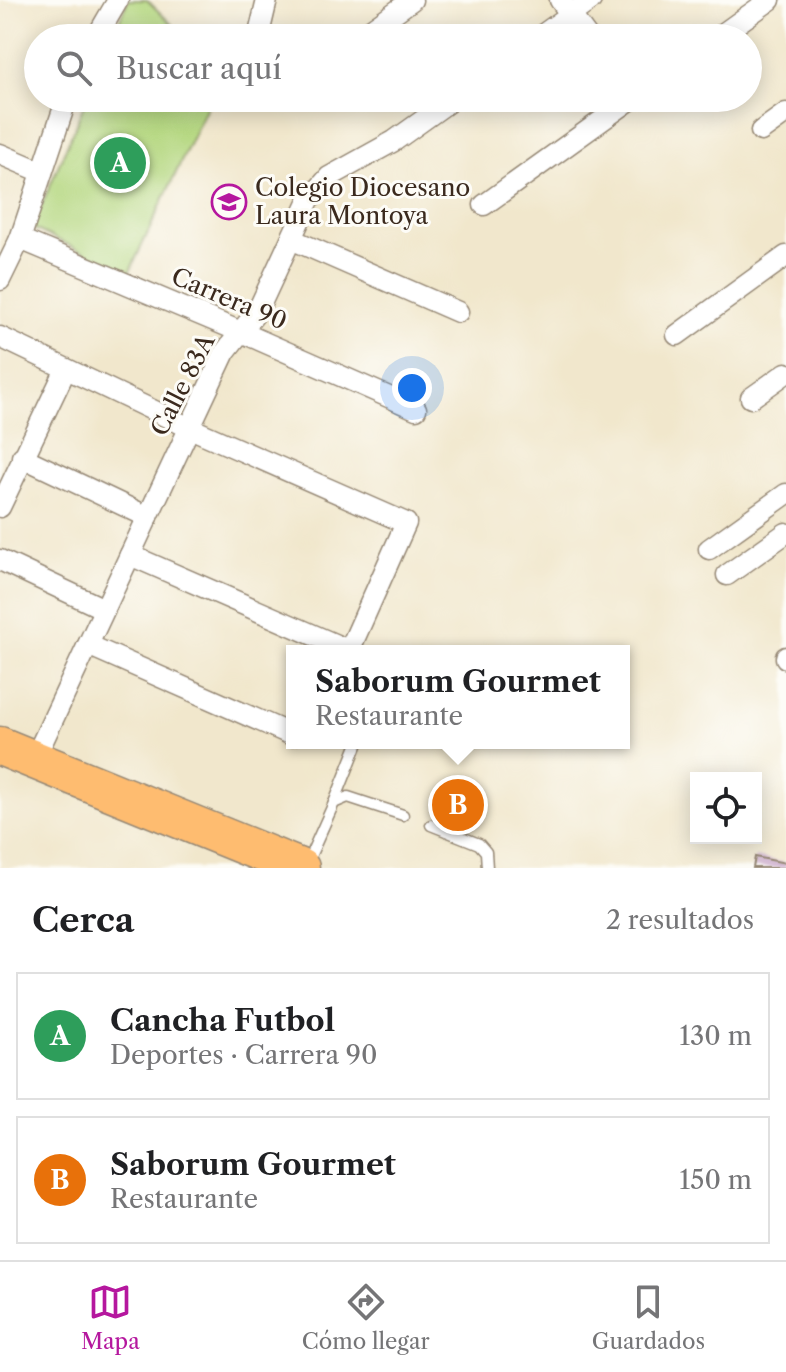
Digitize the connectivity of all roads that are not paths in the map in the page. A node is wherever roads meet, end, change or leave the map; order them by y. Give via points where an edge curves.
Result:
1 (118, 0) edge
2 (267, 0) edge
3 (412, 0) edge
4 (591, 0) edge
5 (770, 0) edge
6 (566, 7) edge
7 (104, 24) edge
8 (261, 24) edge
9 (379, 24) edge
10 (551, 24) edge
11 (578, 24) edge
12 (737, 24) edge
13 (62, 112) edge
14 (434, 112) edge
15 (613, 112) edge
16 (786, 113) edge
17 (761, 131) dead end
18 (0, 154) edge
19 (42, 172) junction
20 (484, 205) dead end
21 (20, 239) junction
22 (291, 239) junction
23 (786, 256) edge
24 (3, 269) edge
25 (458, 312) dead end
26 (241, 332) junction
27 (677, 335) dead end
28 (0, 337) edge
29 (66, 369) junction
30 (786, 373) edge
31 (751, 398) dead end
32 (416, 409) dead end
33 (190, 428) junction
34 (23, 457) junction
35 (786, 494) edge
36 (0, 507) edge
37 (148, 517) junction
38 (786, 533) edge
39 (709, 549) dead end
40 (130, 555) junction
41 (0, 560) edge
42 (727, 575) dead end
43 (104, 609) junction
44 (88, 645) junction
45 (336, 645) edge
46 (353, 645) edge
47 (286, 732) edge
48 (356, 749) edge
49 (17, 753) edge
50 (334, 803) junction
51 (403, 815) dead end
52 (431, 825) dead end
53 (302, 868) edge
54 (487, 868) edge

1 - 7 street
2 - 8 street
3 - 9 street
4 - 6 street
5 - 12 street
6 - 10 street
6 - 11 street
13 - 19 street
14 - 22 street, Calle 83A via 329,177 309,200
15 - 20 street
16 - 17 street
18 - 19 street
19 - 21 street
21 - 24 street
21 - 26 street, Carrera 90
22 - 25 street
22 - 26 street, Calle 83A via 258,310
23 - 27 street
26 - 32 street, Carrera 90
26 - 33 street, Calle 83A via 225,352
28 - 29 street
29 - 33 street
29 - 34 street
30 - 31 street
33 - 37 street, Calle 83A
33 - 46 street via 406,523
34 - 36 street
34 - 37 street
35 - 39 street
37 - 40 street, Calle 83A
38 - 42 street
40 - 43 street, Calle 83A
40 - 45 street
41 - 43 street
43 - 44 street, Calle 83A
44 - 47 street
44 - 49 street, Calle 83A
48 - 50 lane
49 - 53 highway
50 - 51 lane via 348,797
50 - 53 lane
52 - 54 lane via 479,844 486,852

